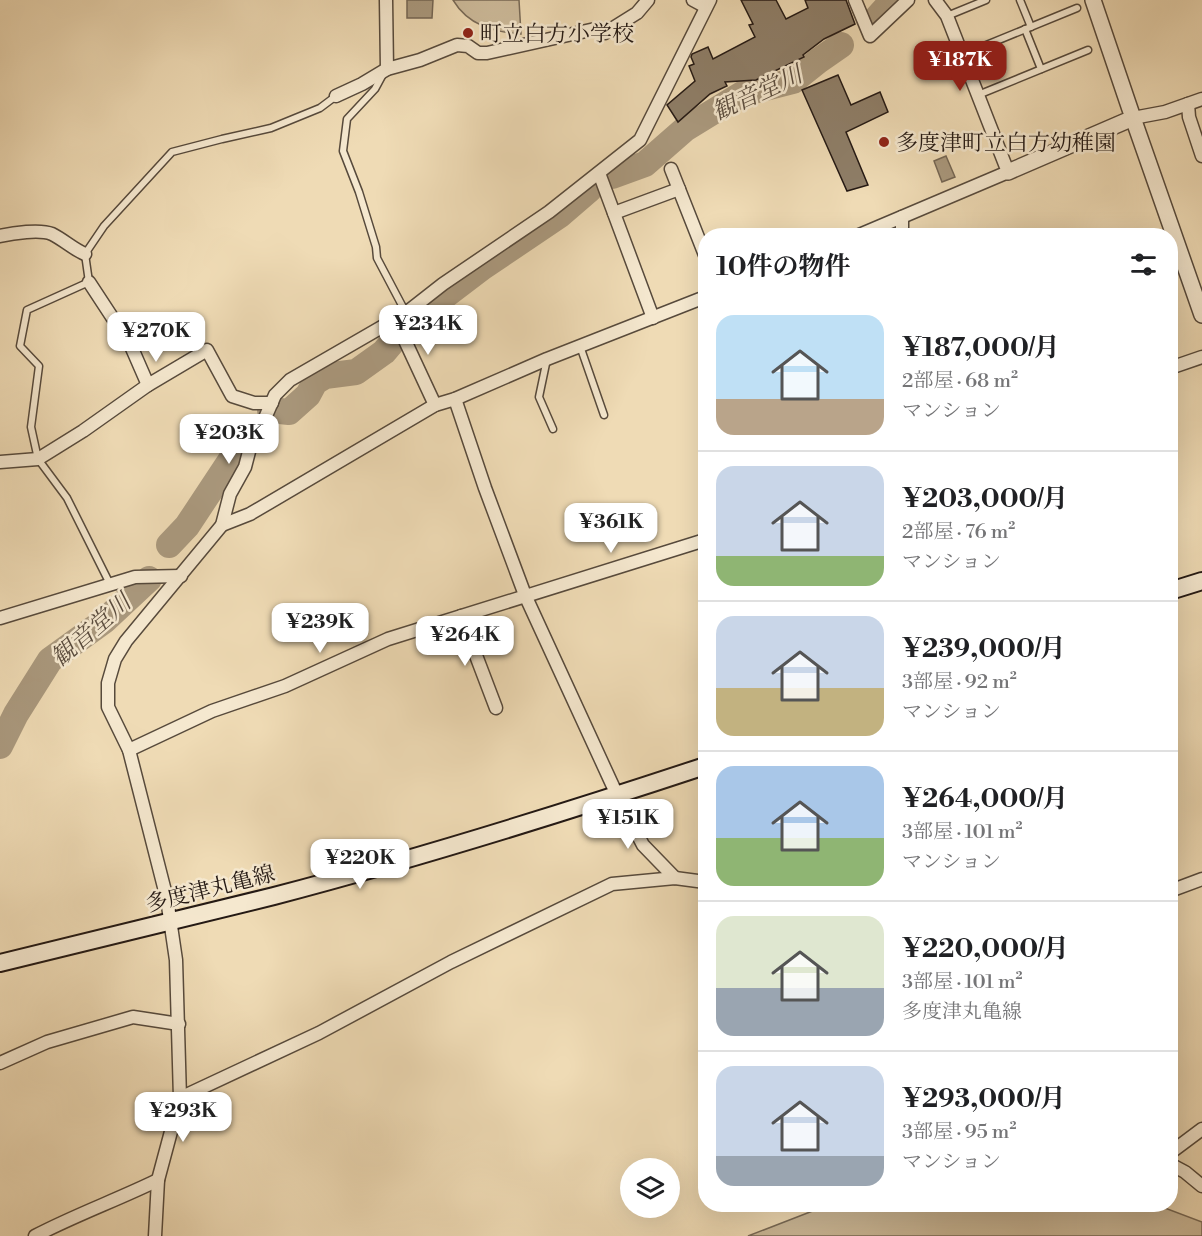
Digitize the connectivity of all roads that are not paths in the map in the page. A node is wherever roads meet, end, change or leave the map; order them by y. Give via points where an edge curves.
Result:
1 (386, 0) edge
2 (648, 0) edge
3 (693, 0) edge
4 (855, 0) edge
5 (908, 0) edge
6 (936, 0) edge
7 (986, 0) edge
8 (1020, 0) edge
9 (1093, 0) edge
10 (708, 4) edge
11 (1077, 8) dead end
12 (947, 16) junction
13 (1028, 28) junction
14 (1088, 50) dead end
15 (962, 55) junction
16 (387, 69) junction
17 (1041, 69) junction
18 (978, 95) junction
19 (336, 96) joint
20 (1202, 99) edge
21 (1188, 104) junction
22 (1133, 118) junction
23 (1202, 156) edge
24 (671, 169) dead end
25 (1008, 172) junction
26 (599, 173) junction
27 (679, 189) junction
28 (614, 213) junction
29 (902, 217) junction
30 (876, 228) edge
31 (902, 228) edge
32 (1172, 228) edge
33 (0, 236) edge
34 (698, 237) edge
35 (1178, 246) edge
36 (85, 254) junction
37 (89, 282) junction
38 (698, 300) edge
39 (1202, 315) edge
40 (400, 316) junction
41 (653, 318) junction
42 (580, 346) junction
43 (1202, 357) edge
44 (547, 359) junction
45 (1178, 365) edge
46 (148, 385) junction
47 (455, 399) junction
48 (272, 403) junction
49 (435, 405) junction
50 (604, 415) dead end
51 (553, 429) dead end
52 (38, 459) junction
53 (0, 462) edge
54 (222, 525) junction
55 (698, 542) edge
56 (181, 576) junction
57 (1202, 581) edge
58 (110, 584) junction
59 (1178, 588) edge
60 (525, 595) junction
61 (461, 616) junction
62 (0, 618) edge
63 (496, 708) dead end
64 (129, 750) junction
65 (698, 768) edge
66 (617, 795) junction
67 (675, 878) junction
68 (1202, 879) edge
69 (698, 881) edge
70 (1178, 888) edge
71 (171, 921) junction
72 (0, 963) edge
73 (179, 1024) junction
74 (0, 1063) edge
75 (180, 1098) junction
76 (1202, 1129) edge
77 (1178, 1147) edge
78 (1178, 1168) edge
79 (158, 1180) junction
80 (1202, 1186) edge
81 (35, 1236) edge
82 (155, 1236) edge

1 - 16 street
2 - 16 street via 637,13 605,33 595,29 487,53 457,45
3 - 10 street
4 - 5 street via 870,36
6 - 12 street
7 - 12 lane
8 - 13 lane
9 - 22 street
10 - 26 street via 640,140
11 - 13 lane
12 - 15 street
13 - 15 lane
13 - 17 lane
14 - 17 lane
15 - 18 street
16 - 19 street
16 - 40 lane via 375,89 347,119 342,151
17 - 18 lane
18 - 25 street
19 - 36 lane via 320,108 272,128 172,152 104,226
20 - 21 street
21 - 22 street
21 - 23 street
22 - 25 street
22 - 32 street
24 - 27 street
25 - 29 street
26 - 28 street
26 - 40 street
27 - 28 street
27 - 34 street
28 - 41 street
29 - 30 street
29 - 31 street
33 - 36 street via 16,232 51,233
35 - 39 street
36 - 37 lane
37 - 46 street via 131,346
37 - 52 lane via 27,310 20,346 39,366 31,426
38 - 41 street
40 - 48 street via 290,380
40 - 49 street
41 - 42 street
42 - 44 street
42 - 50 lane
43 - 45 street
44 - 47 street
44 - 51 lane via 539,397
46 - 48 street via 207,350 232,396 254,403
46 - 52 street
47 - 49 street
47 - 60 street
48 - 54 street via 230,494
49 - 54 street via 250,514
52 - 53 street
52 - 58 lane via 67,498
54 - 56 street
55 - 60 street
56 - 58 street via 135,577
56 - 64 street via 115,659 108,683 108,707
57 - 59 main road
58 - 62 street
60 - 61 street
60 - 66 street
61 - 63 street
61 - 64 street via 388,639 285,686 212,711
64 - 71 street
65 - 66 main road, 多度津丸亀線
66 - 67 street via 643,845
66 - 71 main road, 多度津丸亀線 via 433,852
67 - 69 street
67 - 75 street via 612,884 451,962 319,1033
68 - 70 street
71 - 72 main road, 多度津丸亀線
71 - 73 street
73 - 74 street via 134,1017 47,1042
73 - 75 street
75 - 79 street
76 - 77 street
78 - 80 street
79 - 81 street
79 - 82 street

